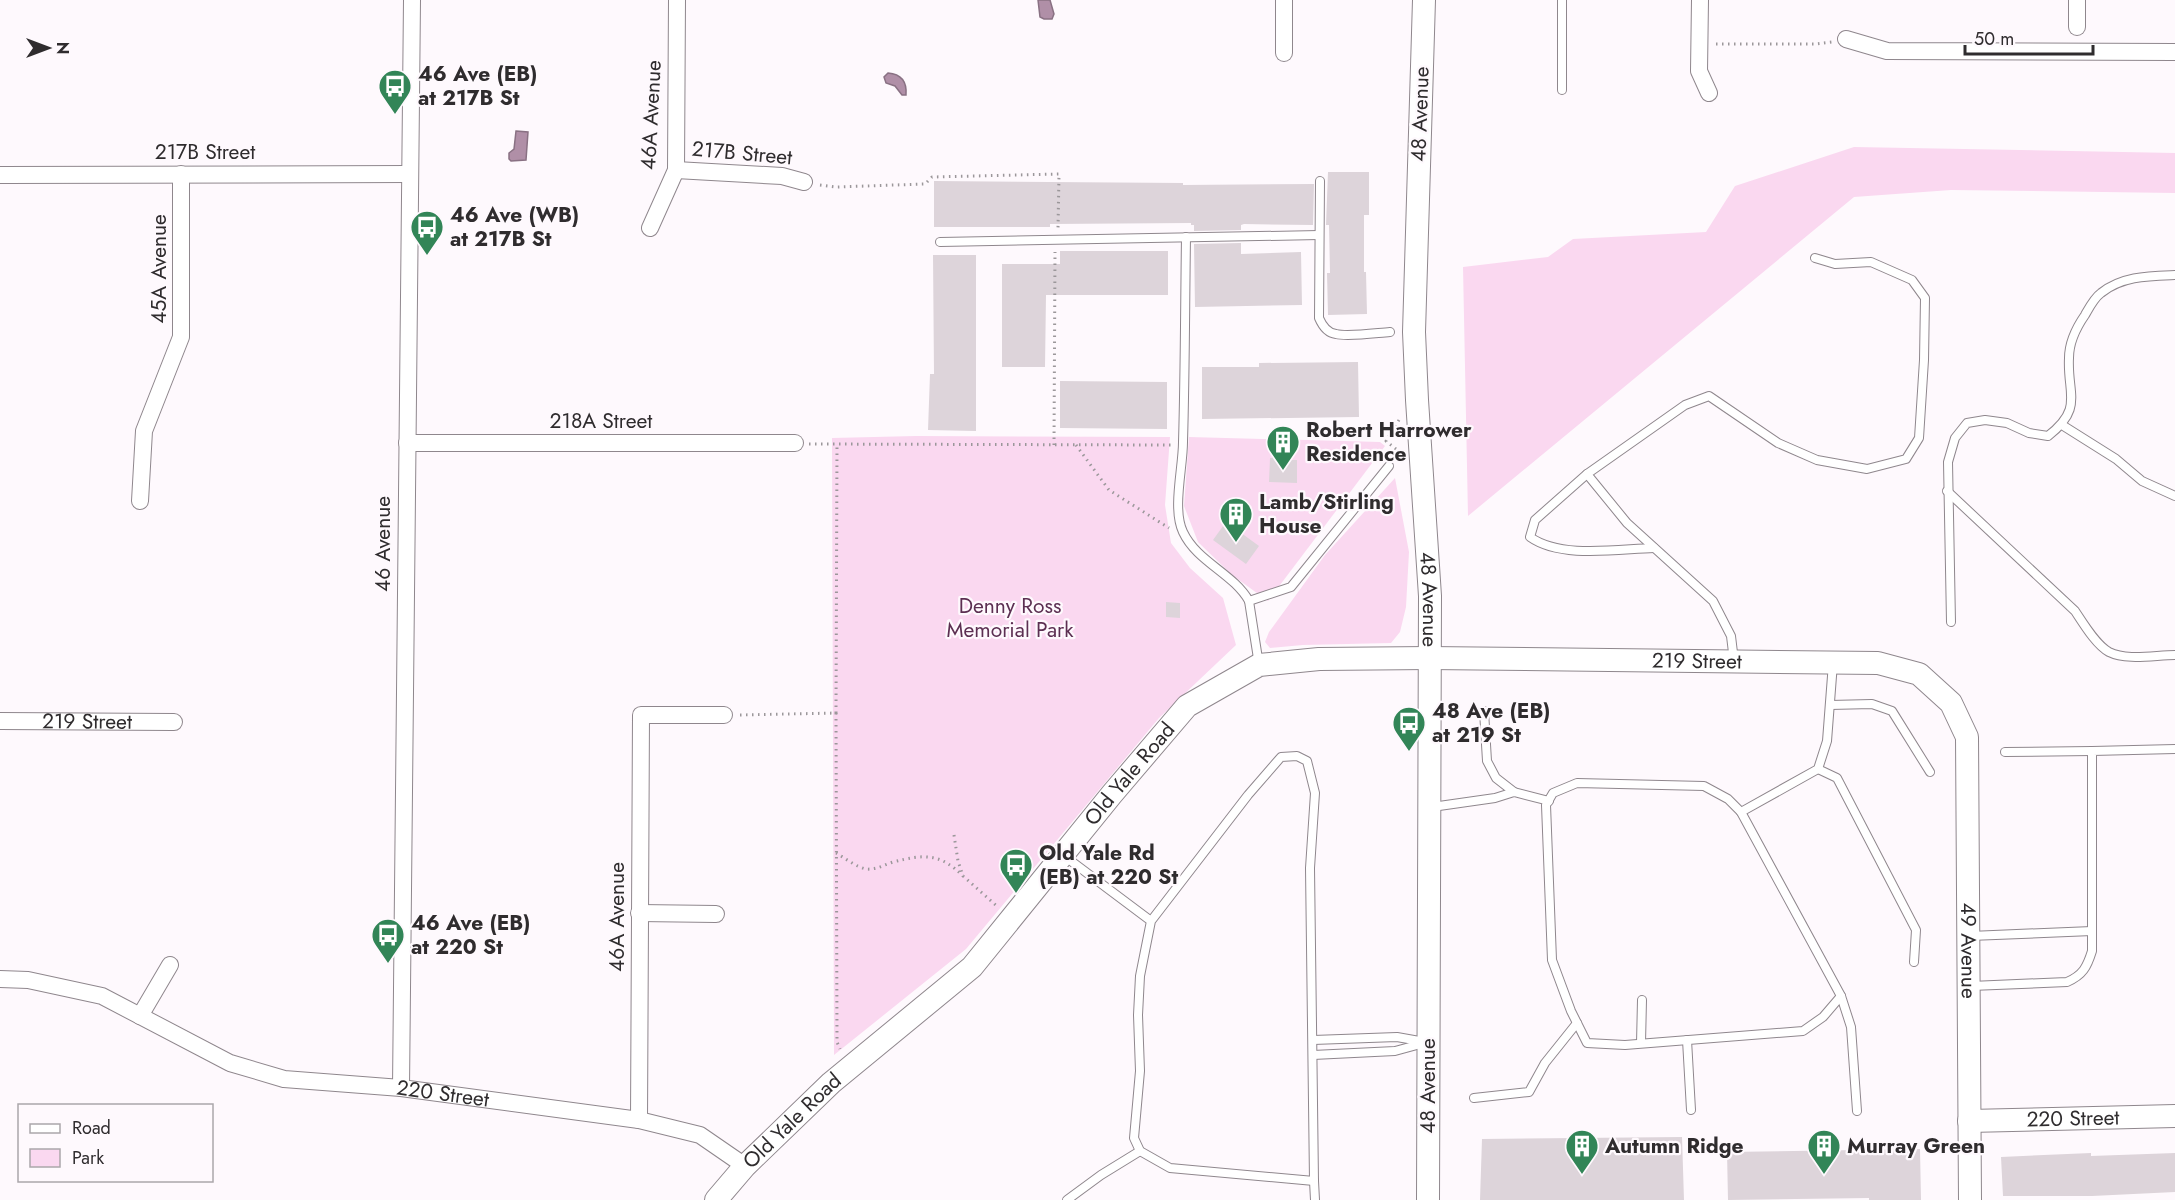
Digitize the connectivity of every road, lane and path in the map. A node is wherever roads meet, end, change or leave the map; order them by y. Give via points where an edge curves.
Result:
1 (412, 0) edge
2 (677, 0) edge
3 (1284, 0) edge
4 (1424, 0) edge
5 (1562, 0) edge
6 (1700, 0) edge
7 (2077, 0) edge
8 (2077, 27) dead end
9 (1846, 39) joint
10 (1699, 43) junction
11 (1284, 52) dead end
12 (2175, 52) edge
13 (1562, 90) dead end
14 (1709, 93) dead end
15 (676, 170) junction
16 (182, 174) junction
17 (410, 174) junction
18 (0, 175) edge
19 (1320, 181) dead end
20 (804, 182) dead end
21 (650, 228) dead end
22 (1319, 235) junction
23 (1186, 237) junction
24 (940, 242) dead end
25 (1815, 258) dead end
26 (2175, 275) edge
27 (1390, 332) dead end
28 (1403, 414) dead end
29 (2062, 425) junction
30 (407, 443) junction
31 (795, 443) joint
32 (837, 445) junction
33 (1076, 445) junction
34 (1183, 445) junction
35 (1407, 457) dead end
36 (1389, 466) dead end
37 (1587, 474) junction
38 (1947, 492) junction
39 (2175, 496) edge
40 (140, 501) dead end
41 (1182, 531) junction
42 (1654, 548) junction
43 (1249, 601) junction
44 (1951, 622) dead end
45 (2175, 655) edge
46 (1429, 658) junction
47 (1734, 662) junction
48 (1833, 662) junction
49 (1259, 665) junction
50 (1951, 703) joint
51 (1830, 705) junction
52 (1484, 711) dead end
53 (836, 713) junction
54 (724, 715) joint
55 (0, 721) edge
56 (174, 722) dead end
57 (2175, 749) edge
58 (2092, 751) junction
59 (2006, 753) dead end
60 (1818, 769) junction
61 (1930, 772) dead end
62 (1514, 792) junction
63 (1549, 801) junction
64 (1429, 808) junction
65 (1741, 812) junction
66 (954, 835) dead end
67 (836, 853) junction
68 (1062, 855) junction
69 (963, 876) junction
70 (639, 913) junction
71 (716, 914) dead end
72 (1010, 918) junction
73 (1151, 921) junction
74 (2092, 931) junction
75 (1967, 936) junction
76 (1914, 963) dead end
77 (170, 965) dead end
78 (0, 979) edge
79 (1968, 986) junction
80 (1841, 996) junction
81 (1642, 1000) dead end
82 (140, 1016) junction
83 (1577, 1023) junction
84 (1313, 1040) junction
85 (1687, 1040) junction
86 (1428, 1042) junction
87 (1641, 1043) junction
88 (1313, 1055) junction
89 (850, 1068) junction
90 (401, 1088) junction
91 (1474, 1098) dead end
92 (1691, 1110) dead end
93 (1857, 1111) dead end
94 (2175, 1116) edge
95 (639, 1120) junction
96 (1969, 1121) junction
97 (1140, 1150) junction
98 (745, 1166) junction
99 (1314, 1181) junction
100 (716, 1200) edge
101 (1067, 1200) edge
102 (1315, 1200) edge
103 (1428, 1200) edge
104 (1970, 1200) edge

1 - 17 street, 46 Avenue
2 - 15 street, 46A Avenue
3 - 11 street
4 - 46 street, 48 Avenue via 1414,332 1430,596
5 - 13 lane
6 - 10 street
7 - 8 street
9 - 10 path via 1816,44
9 - 12 street via 1887,51
10 - 14 street via 1699,71
15 - 20 street, 217B Street via 782,176
15 - 21 street, 46A Avenue
16 - 17 street, 217B Street
16 - 18 street, 217B Street
16 - 40 street, 45A Avenue via 181,337 144,431
17 - 30 street, 46 Avenue
19 - 22 lane
22 - 23 lane
22 - 27 lane via 1321,324 1336,334
23 - 24 lane
23 - 34 lane
25 - 37 lane via 1835,264 1871,262 1912,280 1925,298 1919,438 1906,459 1868,469 1817,460 1778,443 1709,396 1685,405
26 - 29 lane via 2120,282 2100,294 2075,330 2069,357 2070,411
28 - 35 path via 1386,441
29 - 38 lane via 2048,436 2007,423 1968,423 1955,438 1948,462
29 - 39 lane via 2142,480
30 - 31 street, 218A Street
30 - 90 street, 46 Avenue
31 - 32 path
32 - 33 path
32 - 53 path
33 - 34 path
33 - 41 path via 1109,490 1167,527
34 - 41 lane via 1179,516
36 - 43 lane via 1291,587
37 - 42 lane via 1627,523
37 - 42 lane via 1535,520 1530,537 1578,551
38 - 44 lane
38 - 45 lane via 2076,611 2108,651 2127,656
41 - 43 lane via 1195,549
42 - 47 lane via 1713,601 1731,636
43 - 49 lane
46 - 47 street, 219 Street
46 - 49 street, Old Yale Road via 1319,659
46 - 64 street, 48 Avenue
47 - 48 street, 219 Street
48 - 50 street, 219 Street via 1878,663 1919,675
48 - 51 lane
49 - 68 street, Old Yale Road via 1187,706
50 - 75 street, 49 Avenue via 1967,737
51 - 60 lane via 1827,741
51 - 61 lane via 1872,704 1892,711
52 - 62 lane via 1487,761 1496,778
53 - 54 path
53 - 67 path
54 - 70 street, 46A Avenue via 641,715
55 - 56 street, 219 Street
57 - 58 lane
58 - 59 lane
58 - 74 lane
60 - 65 lane
60 - 76 lane via 1837,778 1916,930
62 - 63 lane
62 - 64 lane
63 - 65 lane via 1553,793 1577,783 1704,786 1728,799
63 - 83 lane via 1546,805 1552,960
64 - 86 street, 48 Avenue
65 - 80 lane
66 - 69 path
67 - 69 path via 874,869 928,855 951,864
67 - 89 path via 837,1042
68 - 72 street, Old Yale Road
68 - 73 lane
69 - 72 path
70 - 71 street
70 - 95 street, 46A Avenue
72 - 89 street, Old Yale Road via 972,967
73 - 84 lane via 1281,757 1297,756 1307,761 1315,793 1310,868
73 - 97 lane via 1140,976 1138,1015 1140,1071 1134,1138
74 - 75 lane
74 - 79 lane via 2092,951 2087,968 2079,977 2067,982
75 - 79 street, 49 Avenue
77 - 82 street
78 - 82 street, 220 Street via 28,980 102,996
79 - 96 street, 49 Avenue
80 - 85 lane via 1823,1017 1803,1031
80 - 93 lane via 1851,1027
81 - 87 lane
82 - 90 street, 220 Street via 230,1063 284,1079
83 - 87 lane via 1587,1043
83 - 91 lane via 1545,1063 1529,1092
84 - 86 lane via 1397,1037
84 - 88 lane
85 - 87 lane
85 - 92 lane
86 - 88 lane via 1395,1051
86 - 103 street, 48 Avenue
88 - 99 lane
89 - 98 street, Old Yale Road
90 - 95 street, 220 Street
94 - 96 street, 220 Street
95 - 98 street, 220 Street via 700,1135
96 - 104 street, 49 Avenue
97 - 99 lane via 1170,1168
97 - 101 lane
98 - 100 street, Old Yale Road
99 - 102 lane

